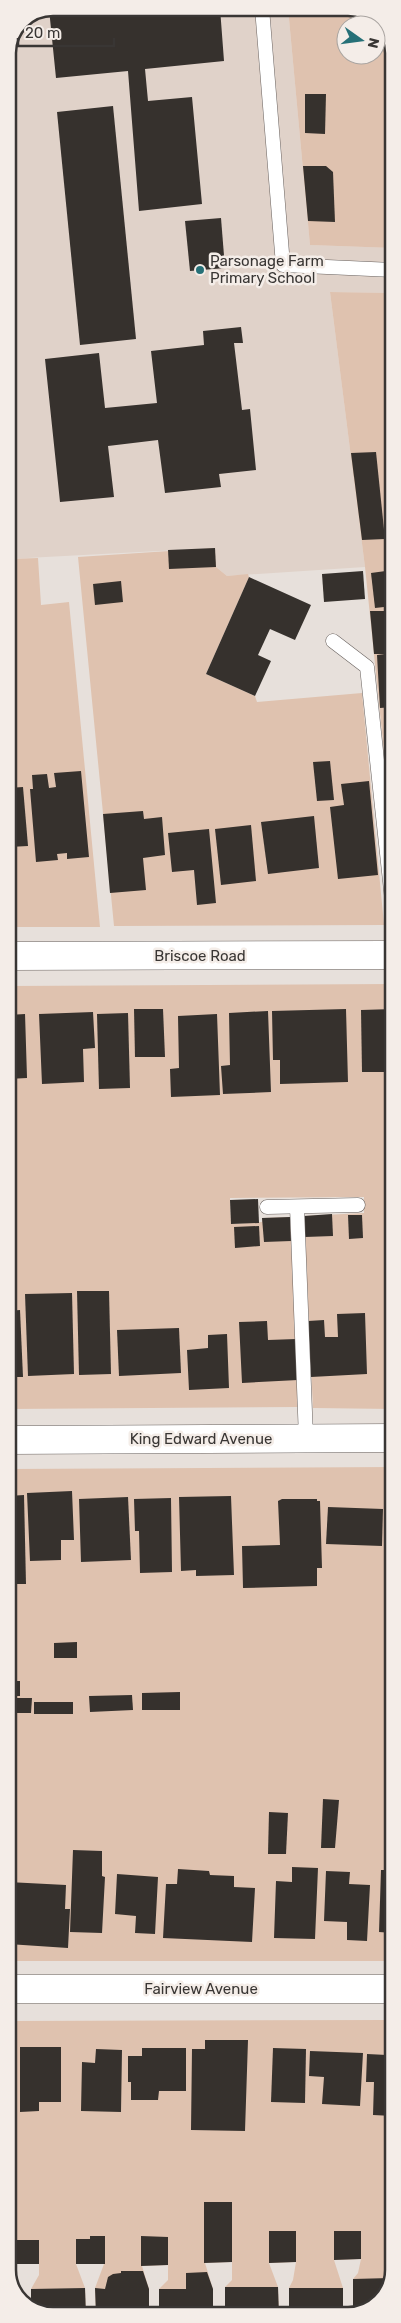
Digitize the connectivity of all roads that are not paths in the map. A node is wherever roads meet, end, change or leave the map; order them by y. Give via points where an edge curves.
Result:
1 (263, 16) edge
2 (384, 270) edge
3 (334, 641) dead end
4 (384, 829) edge
5 (384, 955) edge
6 (16, 956) edge
7 (358, 1205) dead end
8 (267, 1207) dead end
9 (297, 1207) junction
10 (306, 1438) junction
11 (385, 1438) edge
12 (17, 1440) edge
13 (17, 1989) edge
14 (385, 1989) edge

1 - 2 lane via 283,266
3 - 4 lane via 367,667
5 - 6 street, Briscoe Road
7 - 9 lane
8 - 9 lane
9 - 10 lane
10 - 11 street, King Edward Avenue
10 - 12 street, King Edward Avenue
13 - 14 street, Fairview Avenue

